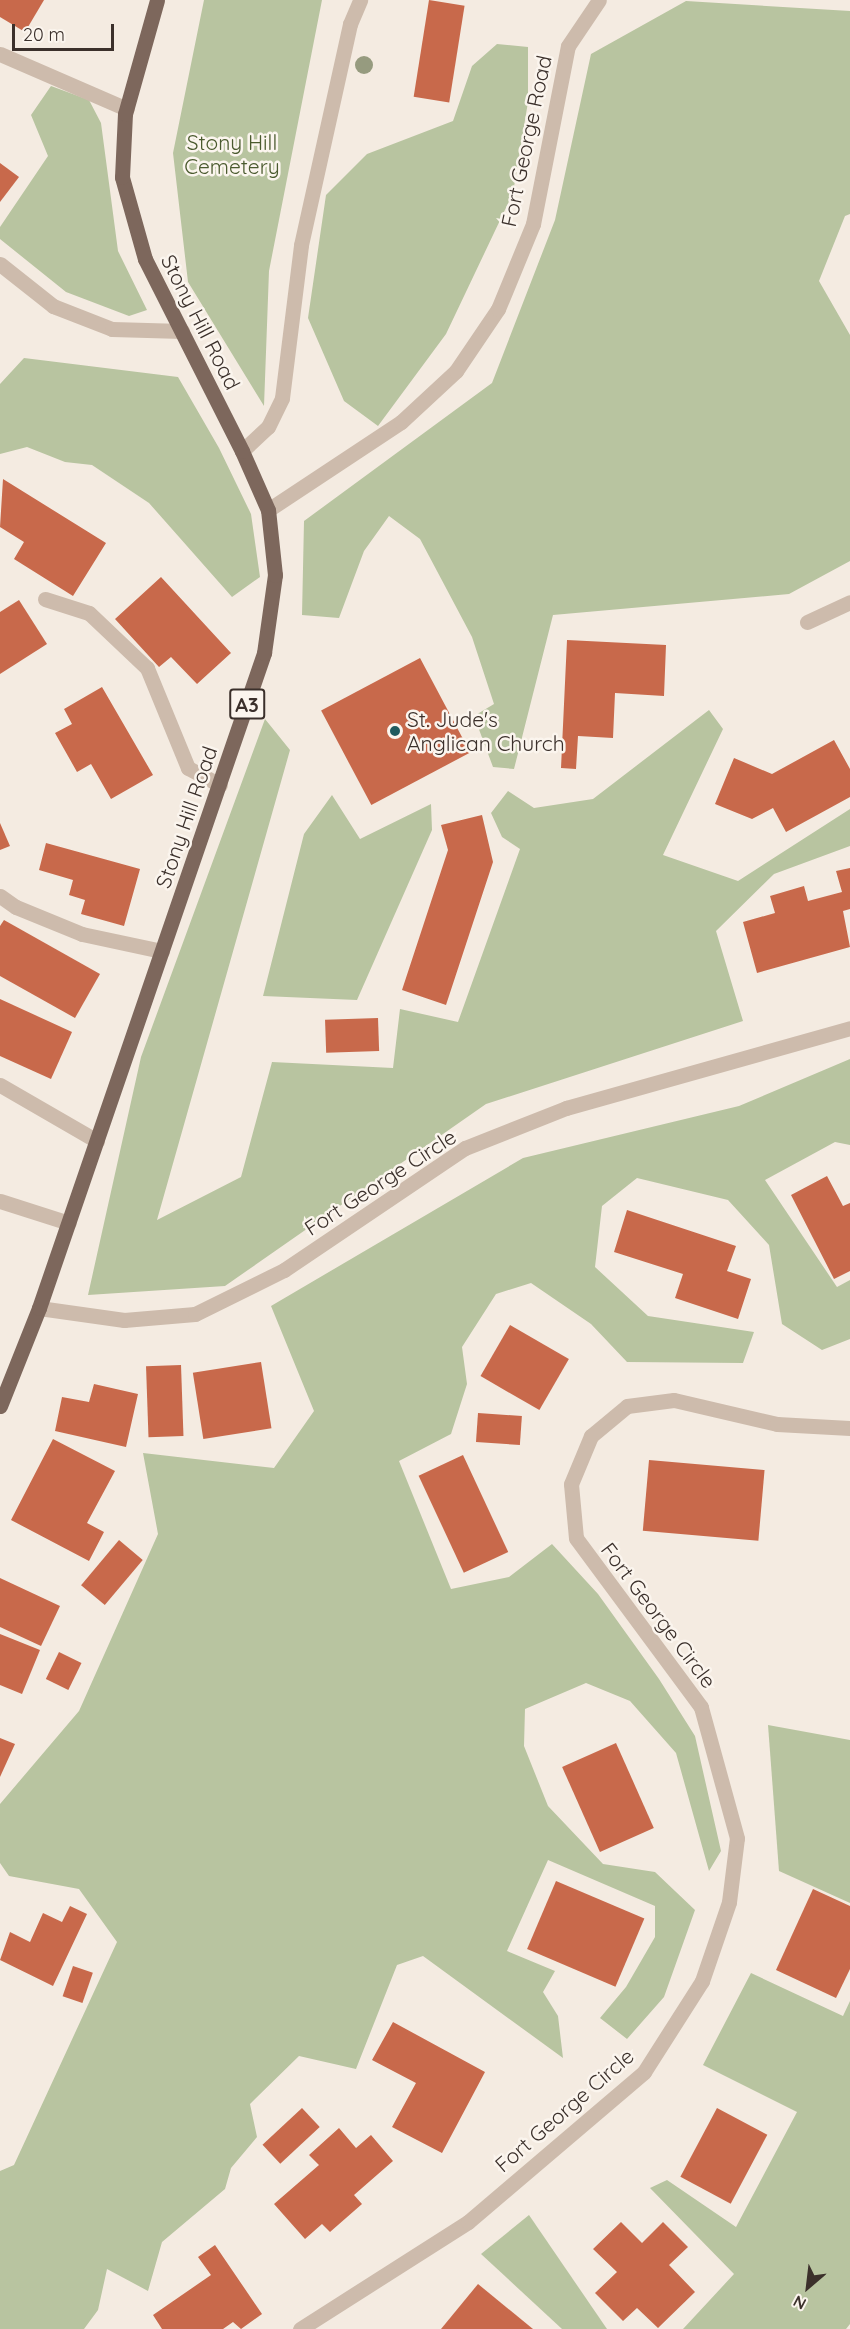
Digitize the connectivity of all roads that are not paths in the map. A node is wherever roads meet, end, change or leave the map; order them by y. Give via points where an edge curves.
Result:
1 (157, 0) edge
2 (360, 0) edge
3 (599, 0) edge
4 (0, 54) edge
5 (127, 109) junction
6 (0, 264) edge
7 (182, 331) junction
8 (242, 451) junction
9 (267, 510) junction
10 (45, 599) dead end
11 (850, 602) edge
12 (807, 622) dead end
13 (220, 785) junction
14 (0, 896) edge
15 (162, 951) junction
16 (850, 1028) edge
17 (0, 1085) edge
18 (97, 1141) junction
19 (0, 1201) edge
20 (69, 1223) junction
21 (39, 1308) junction
22 (6, 1380) edge
23 (0, 1406) edge
24 (850, 1428) edge
25 (300, 2329) edge

1 - 5 main road, Stony Hill Road / A3
2 - 8 street via 350,24 301,245 282,398 268,427
3 - 9 street, Fort George Road via 568,45 533,225 498,309 456,370 401,422
4 - 5 street
5 - 7 main road, Stony Hill Road / A3 via 122,177 145,259
6 - 7 street via 53,306 112,328
7 - 8 main road, Stony Hill Road / A3
8 - 9 main road, Stony Hill Road / A3
9 - 13 main road, Stony Hill Road / A3 via 275,574 264,653
10 - 13 street via 89,613 147,668 188,768
11 - 12 street
13 - 15 main road, Stony Hill Road / A3
14 - 15 street via 16,907 82,934
15 - 18 main road, Stony Hill Road / A3
16 - 21 street, Fort George Circle via 566,1108 465,1148 284,1270 195,1314 123,1320
17 - 18 street
18 - 20 main road, Stony Hill Road / A3
19 - 20 street
20 - 21 main road, Stony Hill Road / A3
21 - 22 main road, Stony Hill Road / A3
22 - 23 main road, Stony Hill Road / A3
24 - 25 street, Fort George Circle via 777,1424 674,1400 627,1406 591,1436 571,1484 576,1538 701,1707 737,1838 729,1902 702,1981 644,2072 468,2222

